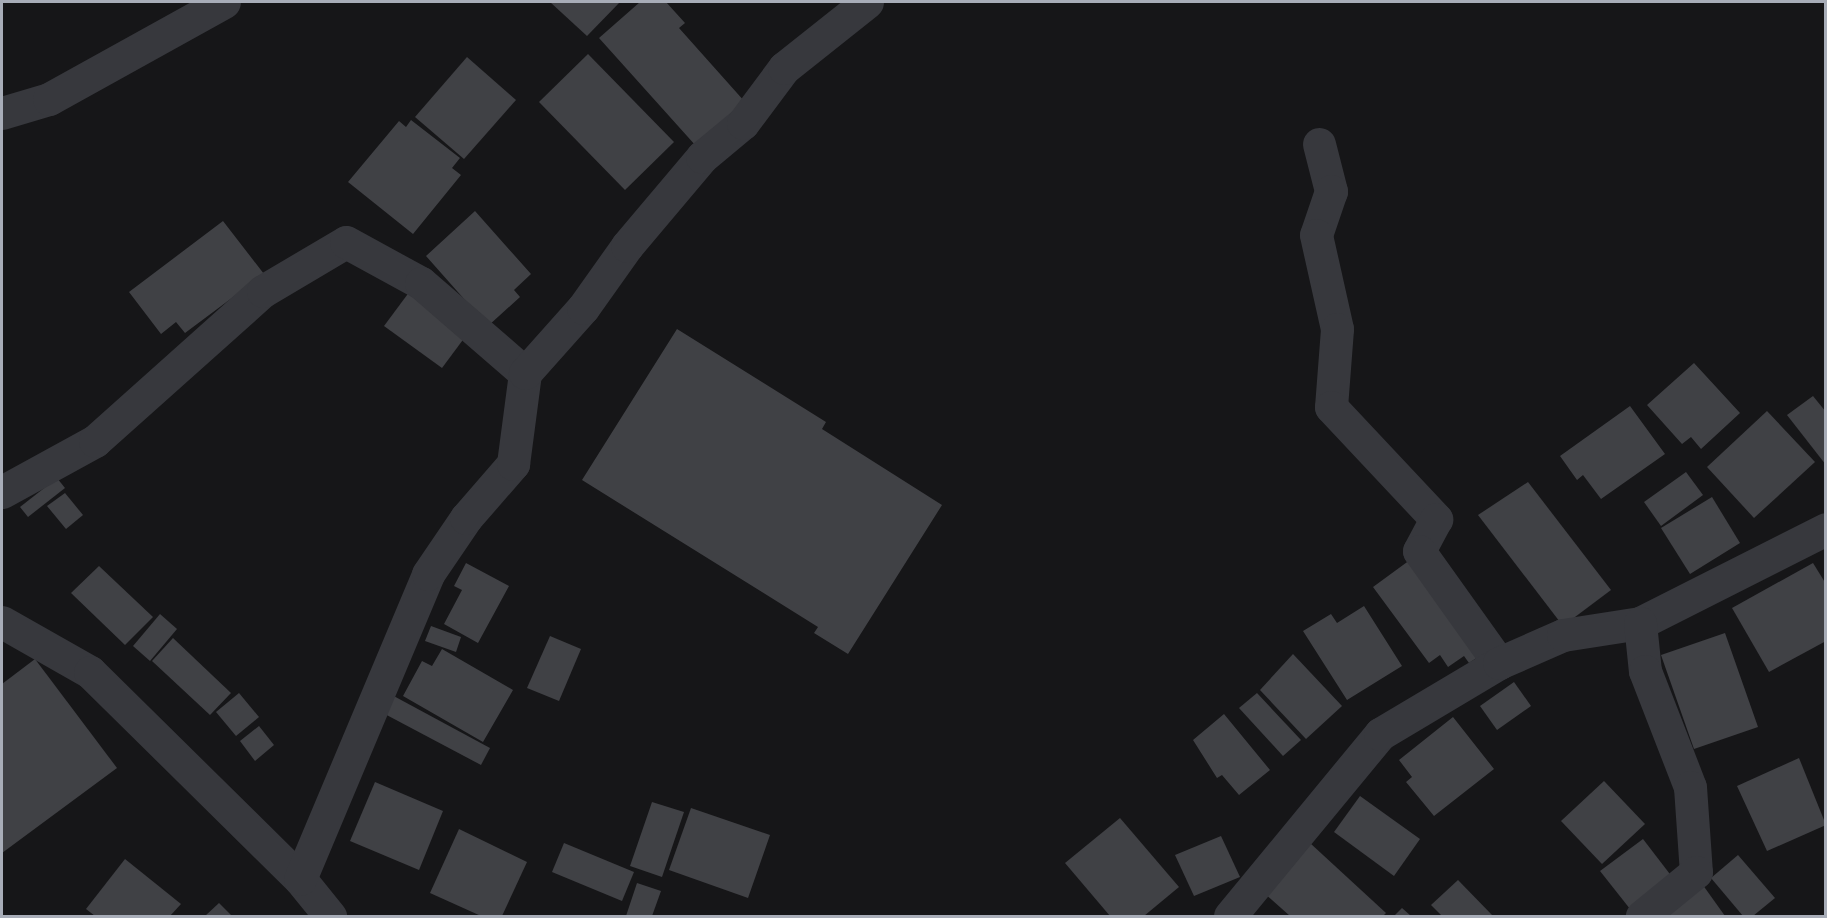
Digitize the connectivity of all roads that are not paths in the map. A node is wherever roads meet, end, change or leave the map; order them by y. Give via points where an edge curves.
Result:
1 (224, 2) edge
2 (867, 2) edge
3 (2, 113) edge
4 (1319, 144) dead end
5 (525, 373) junction
6 (2, 492) edge
7 (1826, 529) edge
8 (2, 622) edge
9 (1640, 623) junction
10 (1499, 663) junction
11 (300, 879) junction
12 (330, 916) edge
13 (1230, 916) edge
14 (1642, 916) edge

1 - 3 street via 49,99
2 - 5 street via 784,68 743,123 702,157 634,237 583,308
4 - 10 street via 1331,191 1316,235 1337,329 1331,407 1436,519 1419,551
5 - 6 street via 422,283 346,242 263,291 95,441
5 - 11 street via 513,464 466,518 428,574
7 - 9 street
8 - 11 street via 90,672
9 - 10 street via 1563,635
9 - 14 street via 1645,671 1690,787 1696,872
10 - 13 street via 1380,734
11 - 12 street

